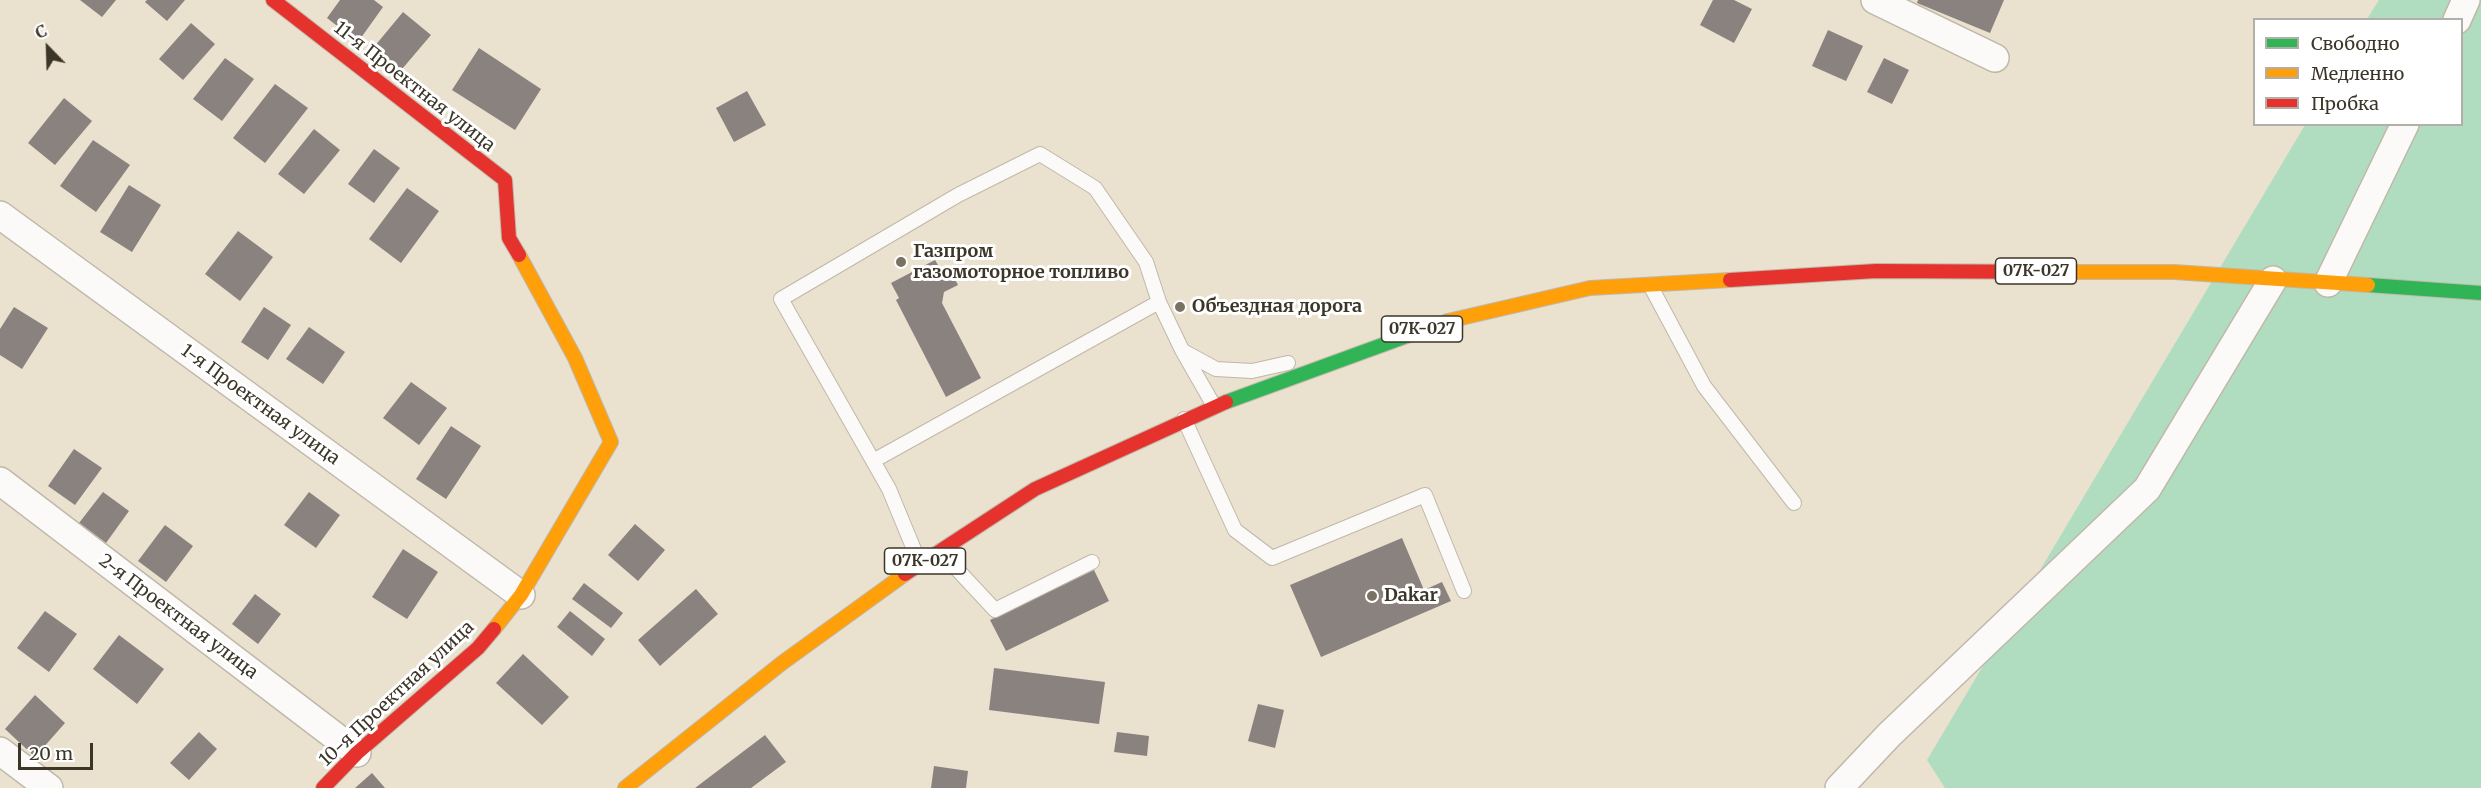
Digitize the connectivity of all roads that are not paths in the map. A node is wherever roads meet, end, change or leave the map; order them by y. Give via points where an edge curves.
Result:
1 (273, 0) edge
2 (1875, 0) edge
3 (2466, 0) edge
4 (2458, 18) edge
5 (1995, 58) dead end
6 (2404, 126) edge
7 (505, 180) joint
8 (0, 215) edge
9 (2274, 280) junction
10 (2328, 283) junction
11 (1650, 285) junction
12 (2481, 293) edge
13 (1159, 302) junction
14 (1395, 338) junction
15 (1182, 350) junction
16 (1214, 406) junction
17 (1184, 419) junction
18 (873, 461) junction
19 (0, 481) edge
20 (1794, 503) dead end
21 (940, 551) junction
22 (1092, 562) dead end
23 (920, 564) junction
24 (1464, 591) dead end
25 (521, 595) junction
26 (0, 751) edge
27 (357, 753) junction
28 (50, 788) edge
29 (323, 788) edge
30 (625, 788) edge
31 (1839, 788) edge

1 - 7 main road, 11-я Проектная улица
2 - 5 street
3 - 4 street
6 - 10 street
7 - 25 main road, 10-я Проектная улица via 509,238 575,358 611,442
8 - 25 street, 1-я Проектная улица
9 - 10 main road, 07К-027
9 - 11 main road, 07К-027 via 2174,272 1876,271
9 - 31 street via 2147,489 1889,735
10 - 12 main road, 07К-027
11 - 14 main road, 07К-027 via 1590,288 1456,318
11 - 20 lane via 1704,387
13 - 15 lane
13 - 18 lane
13 - 18 lane via 1146,262 1095,188 1040,154 958,195 781,299
14 - 15 lane via 1338,348 1252,371 1216,369
14 - 16 main road, 07К-027
15 - 16 lane
16 - 17 main road, 07К-027
17 - 21 main road, 07К-027 via 1035,489
17 - 24 lane via 1235,530 1272,558 1425,495
18 - 23 lane
19 - 27 street, 2-я Проектная улица
21 - 22 lane via 995,610
21 - 23 main road, 07К-027
23 - 30 main road, 07К-027 via 782,663
25 - 27 main road, 10-я Проектная улица via 478,648
26 - 28 street
27 - 29 main road, 10-я Проектная улица

